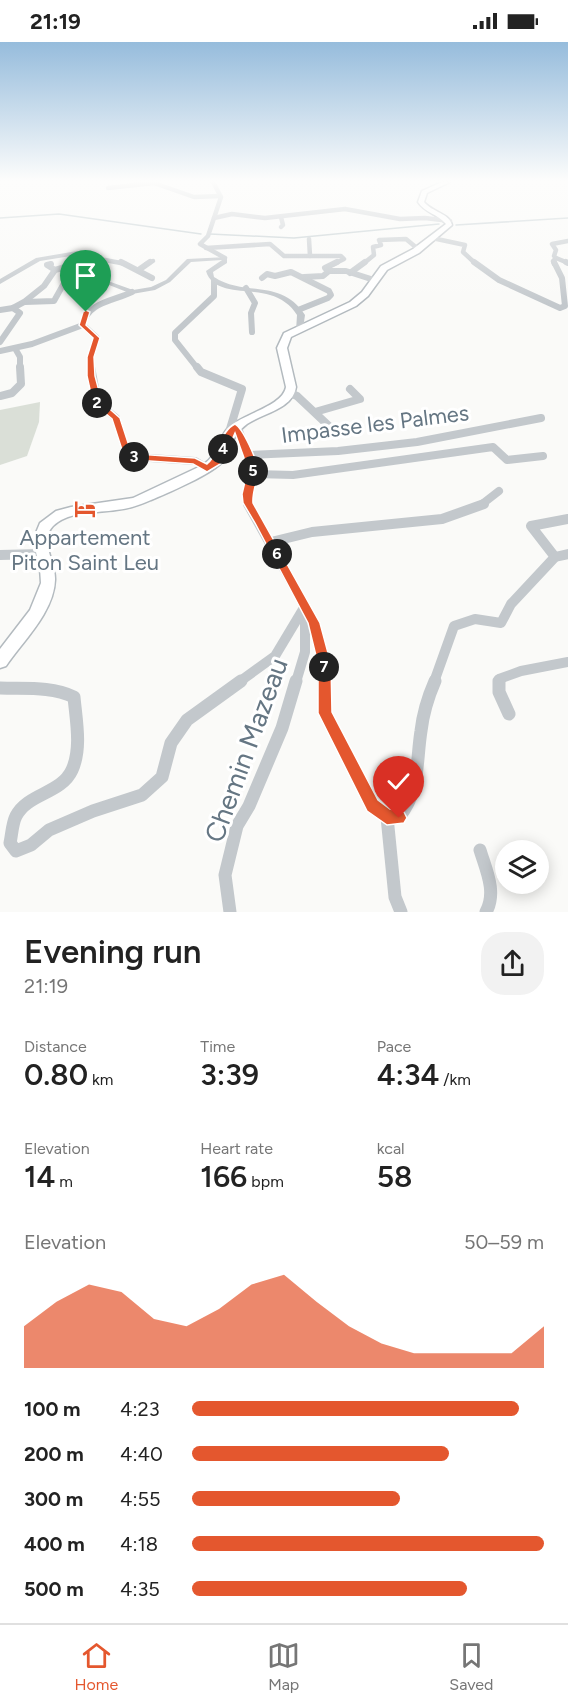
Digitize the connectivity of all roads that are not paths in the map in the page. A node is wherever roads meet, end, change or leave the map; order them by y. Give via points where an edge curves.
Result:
1 (212, 223) edge
2 (282, 223) edge
3 (450, 223) edge
4 (281, 227) dead end
5 (432, 238) junction
6 (309, 239) dead end
7 (568, 241) edge
8 (206, 248) junction
9 (418, 249) junction
10 (310, 256) junction
11 (225, 258) junction
12 (556, 258) junction
13 (87, 261) junction
14 (153, 261) dead end
15 (568, 263) edge
16 (51, 264) dead end
17 (55, 270) junction
18 (95, 270) junction
19 (140, 270) junction
20 (329, 271) junction
21 (350, 273) junction
22 (300, 277) junction
23 (152, 278) dead end
24 (262, 278) dead end
25 (374, 280) junction
26 (214, 281) junction
27 (0, 282) edge
28 (246, 288) junction
29 (132, 292) junction
30 (24, 302) junction
31 (13, 308) junction
32 (0, 310) edge
33 (298, 310) junction
34 (83, 325) junction
35 (299, 329) junction
36 (252, 332) dead end
37 (0, 342) edge
38 (16, 350) junction
39 (0, 351) edge
40 (350, 389) dead end
41 (290, 393) junction
42 (0, 396) edge
43 (315, 412) junction
44 (541, 418) dead end
45 (235, 427) junction
46 (332, 428) dead end
47 (226, 441) junction
48 (249, 455) junction
49 (543, 456) dead end
50 (207, 468) junction
51 (253, 474) junction
52 (499, 491) dead end
53 (568, 519) edge
54 (271, 542) junction
55 (41, 554) junction
56 (568, 554) edge
57 (0, 555) edge
58 (555, 557) junction
59 (305, 606) junction
60 (0, 661) edge
61 (568, 662) edge
62 (0, 688) edge
63 (509, 714) dead end
64 (387, 817) junction
65 (480, 850) dead end
66 (230, 912) edge
67 (401, 912) edge
68 (486, 912) edge

1 - 8 street via 208,236 200,242
2 - 4 street
3 - 5 main road
5 - 9 main road
5 - 12 street via 465,245 465,256 489,274 563,308 562,279 553,261
6 - 10 street
7 - 12 street via 552,244
8 - 10 street via 270,244 280,255
8 - 11 street
9 - 21 street via 406,238 380,242 374,247 374,255
9 - 25 main road via 384,268
10 - 20 street via 344,258 326,267
11 - 26 street via 225,262 209,271
11 - 29 street via 189,260 168,281 153,289
12 - 15 street
13 - 17 street
13 - 18 street
13 - 19 street via 128,259
13 - 27 street via 77,253 38,259
14 - 19 street
16 - 17 street via 47,265
17 - 30 street via 44,286
18 - 29 street via 110,285
18 - 30 street via 68,276 54,301
19 - 23 street
20 - 21 street
20 - 22 street via 323,276
21 - 25 street
22 - 24 street via 288,272
22 - 33 street via 331,295
25 - 35 main road via 353,304
26 - 28 street
26 - 47 street via 214,296 176,333 175,340 201,372 242,389 240,404 227,427
28 - 33 street via 277,293
28 - 36 street via 255,303
29 - 34 street via 86,312
30 - 31 street
31 - 32 street
31 - 37 street via 21,313
33 - 35 street via 302,317
34 - 38 street
34 - 50 street via 97,338 91,376 98,403 116,418 127,453 135,457 195,461
35 - 41 main road via 287,335 282,344
38 - 39 street
38 - 42 street via 21,384 12,393
40 - 43 street via 360,399
41 - 43 street
41 - 45 main road via 279,404
43 - 46 street
44 - 48 street, Impasse les Palmes via 417,442
45 - 47 main road
45 - 48 street, Chemin Mazeau
47 - 50 main road via 218,460
48 - 51 street, Chemin Mazeau
49 - 51 street via 507,460 493,447 475,448 293,475
50 - 55 main road via 127,504 54,517 40,536
51 - 54 street, Chemin Mazeau via 248,503
52 - 54 street via 472,510 442,519 312,532
53 - 58 street via 531,526
54 - 59 street, Chemin Mazeau
55 - 57 street
55 - 60 main road via 48,584
56 - 58 street
58 - 64 street via 511,604 501,624 468,618 454,626 429,695 410,805 399,818
59 - 62 street via 275,656 187,720 171,743 162,777 142,795 84,814 16,851 10,843 16,816 25,805 50,793 72,771 78,744 76,717 74,697 68,692
59 - 64 street via 314,623 324,664 325,713 372,805
59 - 66 street, Chemin Mazeau via 301,672 261,781 237,826 225,875
61 - 63 street via 521,670 500,679 497,684
64 - 67 street via 395,897
65 - 68 street via 491,888

